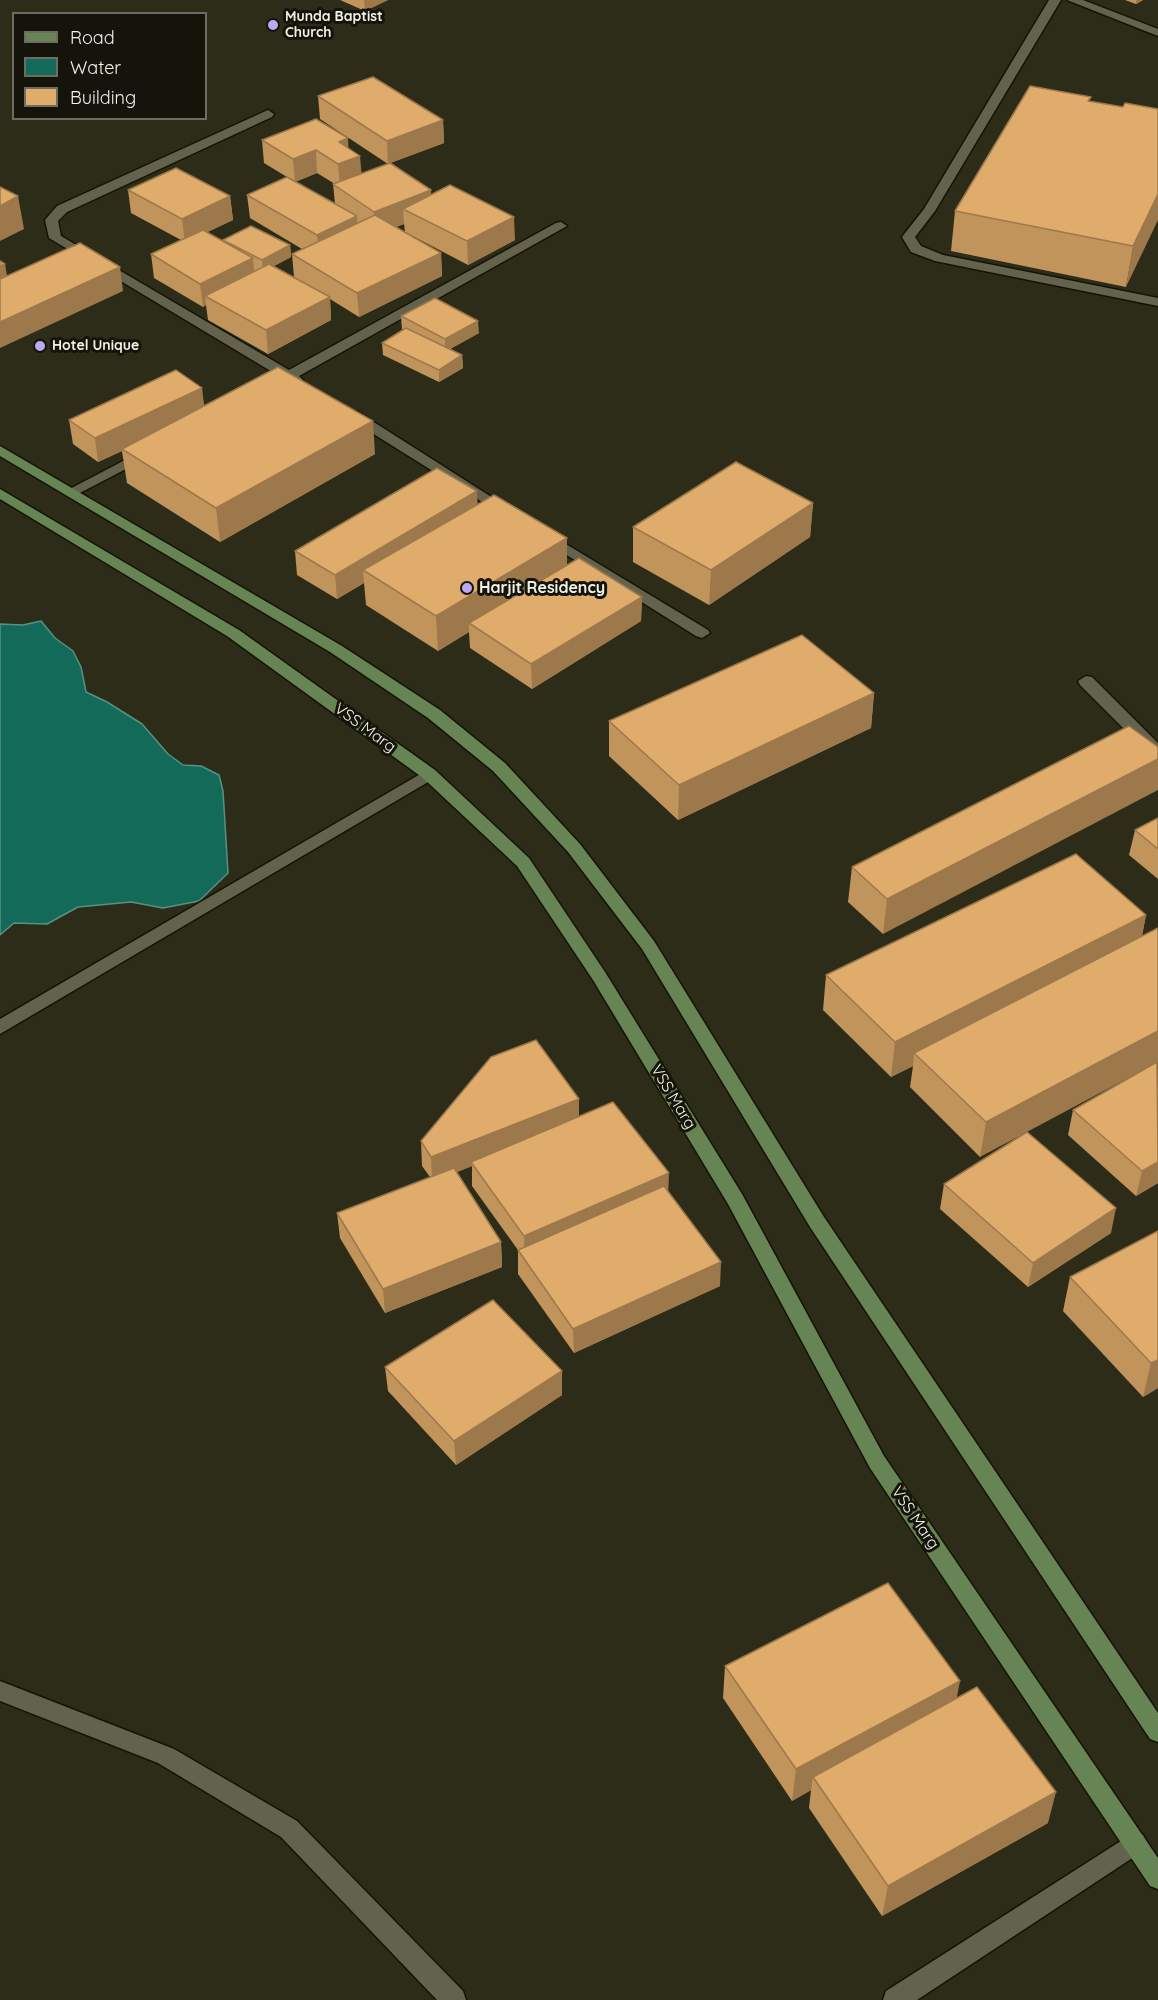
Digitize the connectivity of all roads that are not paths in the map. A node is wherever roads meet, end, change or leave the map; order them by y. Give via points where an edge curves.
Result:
1 (1055, 0) edge
2 (1073, 0) edge
3 (1158, 33) edge
4 (268, 114) dead end
5 (561, 226) dead end
6 (1158, 302) edge
7 (288, 375) junction
8 (308, 388) edge
9 (268, 390) edge
10 (339, 406) edge
11 (154, 449) edge
12 (0, 450) edge
13 (70, 492) junction
14 (0, 493) edge
15 (702, 633) dead end
16 (1086, 681) dead end
17 (1158, 753) edge
18 (429, 774) junction
19 (0, 1027) edge
20 (0, 1692) edge
21 (1158, 1732) edge
22 (1135, 1843) junction
23 (1158, 1878) edge
24 (454, 2000) edge
25 (895, 2000) edge

1 - 6 street via 929,211 908,237 916,249 940,258
2 - 3 street
4 - 7 street via 62,209 51,220 55,238
5 - 7 street
7 - 8 street
7 - 9 street
10 - 15 street
11 - 13 street
12 - 13 main road
13 - 21 main road via 336,649 434,714 499,767 574,848 648,945 817,1222
14 - 18 main road, VSS Marg via 233,633
16 - 17 street
18 - 19 street
18 - 22 main road, VSS Marg via 523,862 599,976 735,1199 877,1462
20 - 24 street via 166,1756 290,1829
22 - 23 main road, VSS Marg
22 - 25 street

